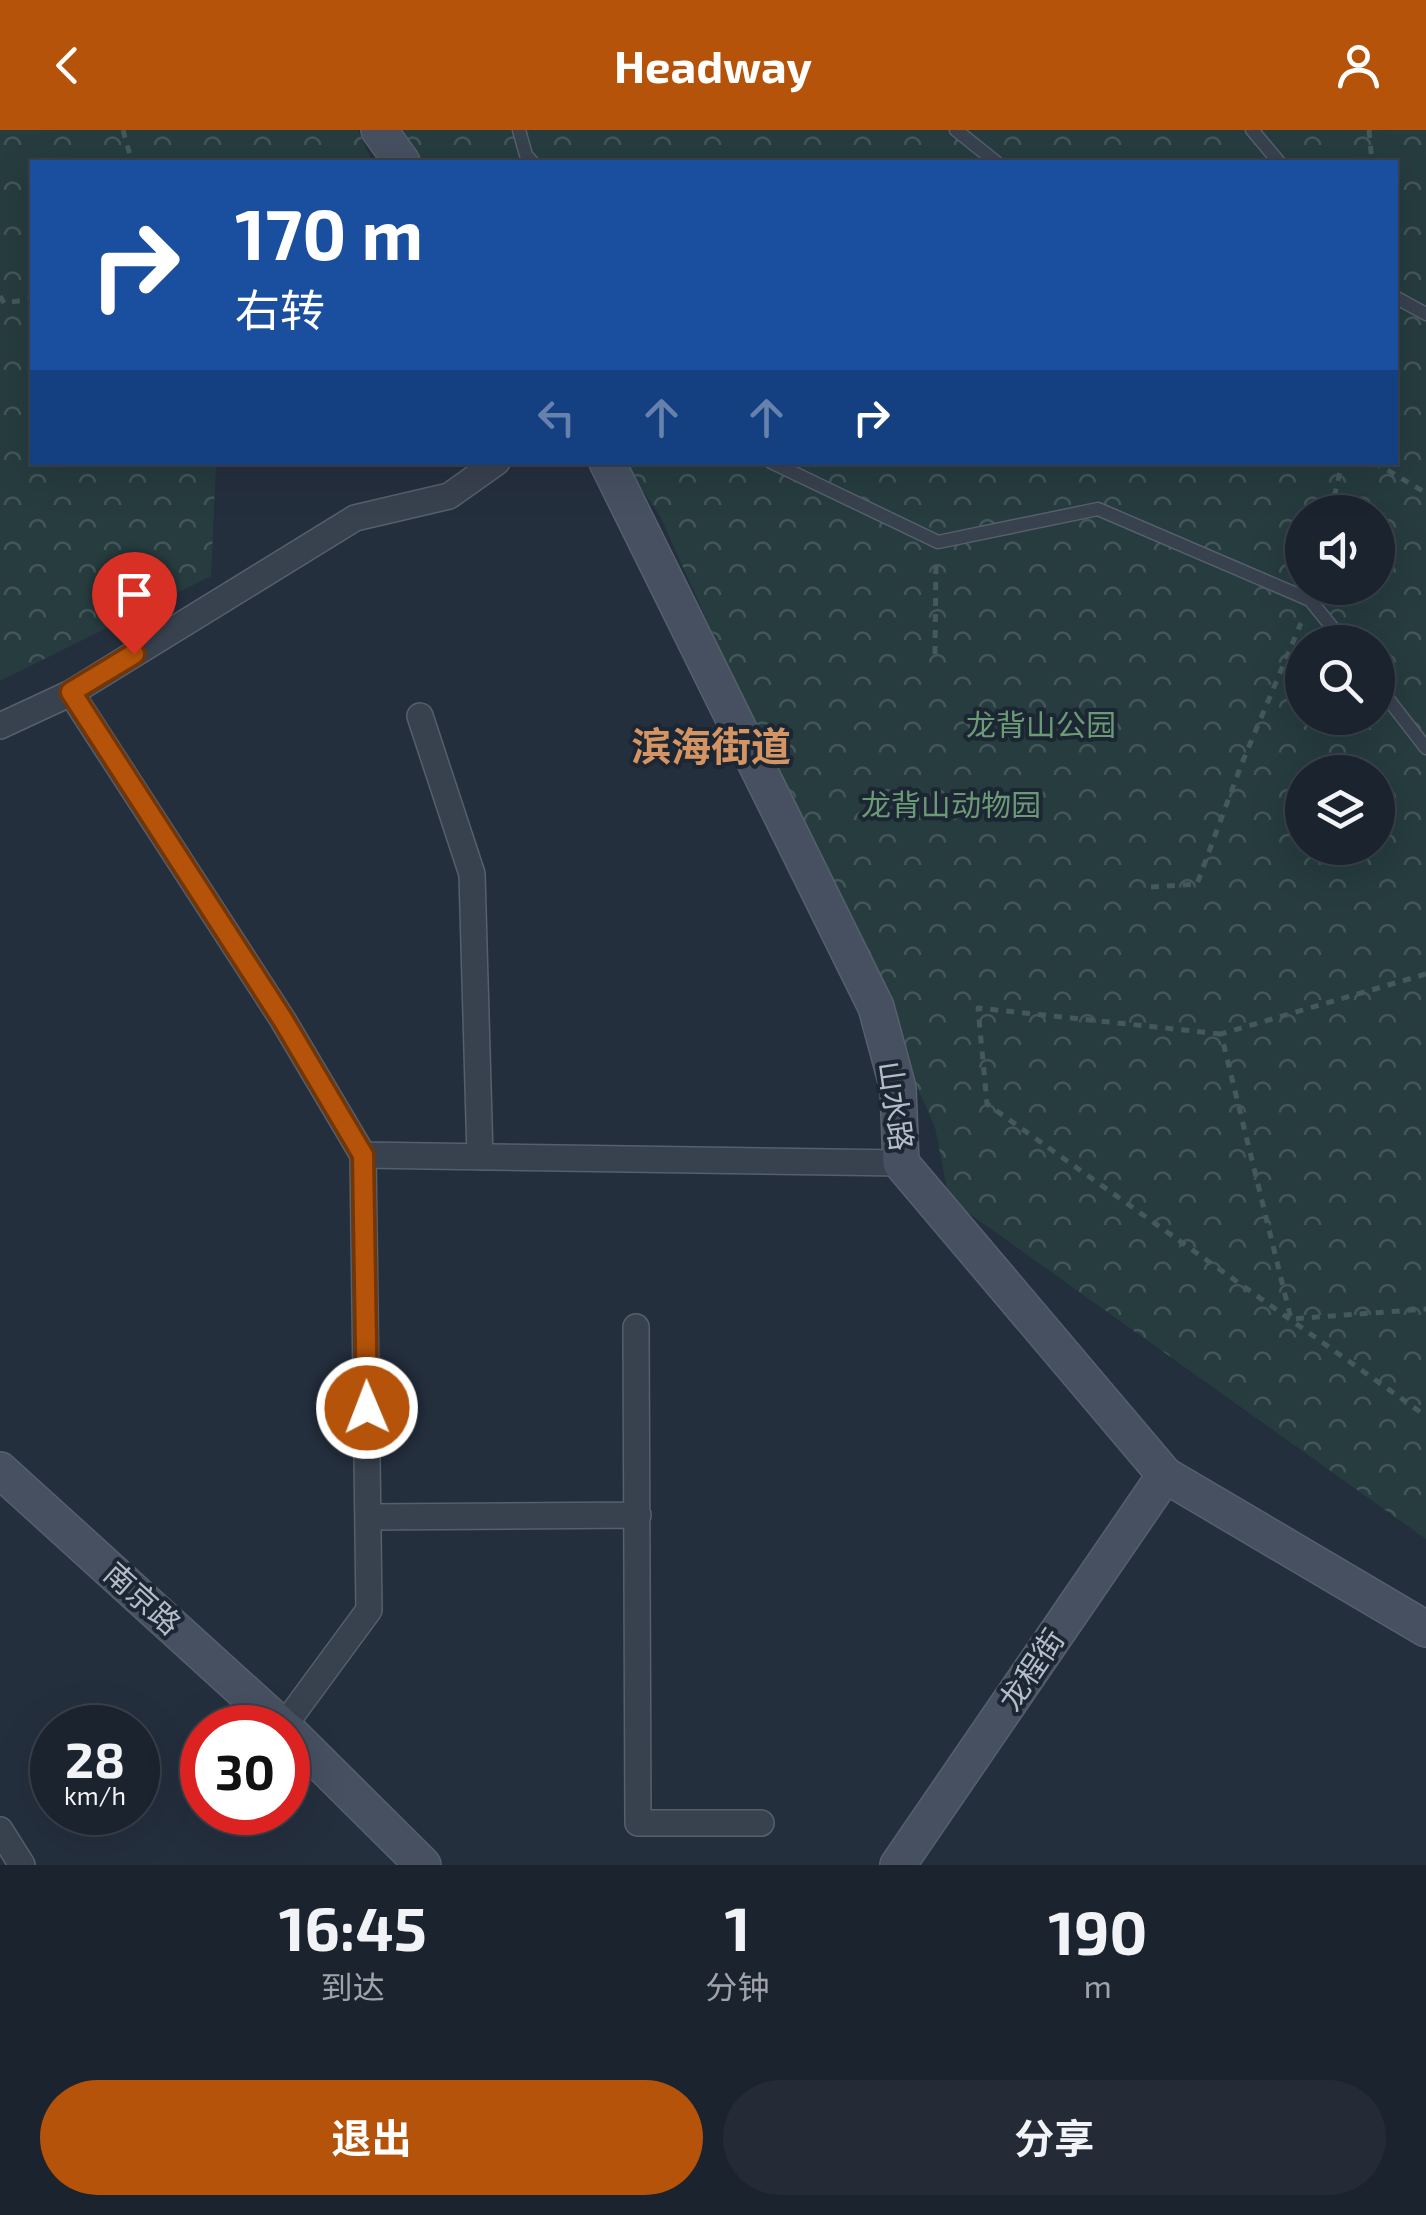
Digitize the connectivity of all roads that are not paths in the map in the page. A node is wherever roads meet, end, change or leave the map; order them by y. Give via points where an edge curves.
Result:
1 (378, 130) edge
2 (519, 130) edge
3 (956, 130) edge
4 (1252, 130) edge
5 (400, 160) edge
6 (530, 160) edge
7 (994, 160) edge
8 (1276, 160) edge
9 (1398, 299) edge
10 (1426, 314) edge
11 (493, 465) edge
12 (609, 465) edge
13 (777, 465) edge
14 (1330, 625) edge
15 (71, 692) junction
16 (1395, 708) edge
17 (420, 716) dead end
18 (0, 726) edge
19 (1426, 748) edge
20 (363, 1155) junction
21 (480, 1157) junction
22 (901, 1163) junction
23 (636, 1327) dead end
24 (0, 1470) edge
25 (1166, 1475) junction
26 (638, 1515) junction
27 (368, 1517) junction
28 (1426, 1628) edge
29 (260, 1705) edge
30 (301, 1705) edge
31 (310, 1753) edge
32 (761, 1823) dead end
33 (0, 1830) edge
34 (22, 1865) edge
35 (423, 1865) edge
36 (898, 1865) edge

1 - 5 street
2 - 6 lane
3 - 7 lane
4 - 8 lane
9 - 10 lane
11 - 15 street via 450,496 355,518
12 - 22 street, 山水路 via 876,1008 898,1088
13 - 14 lane via 938,542 1098,509 1310,600
15 - 18 street
15 - 20 street
16 - 19 lane
17 - 21 street via 472,874
20 - 21 street
20 - 27 street
21 - 22 street
22 - 25 street, 山水路
23 - 26 street
24 - 29 street, 南京路
25 - 28 street, 山水路
25 - 36 street, 龙程街
26 - 27 street
26 - 32 street via 638,1823
27 - 30 street via 369,1610
31 - 35 street, 南京路
33 - 34 street

